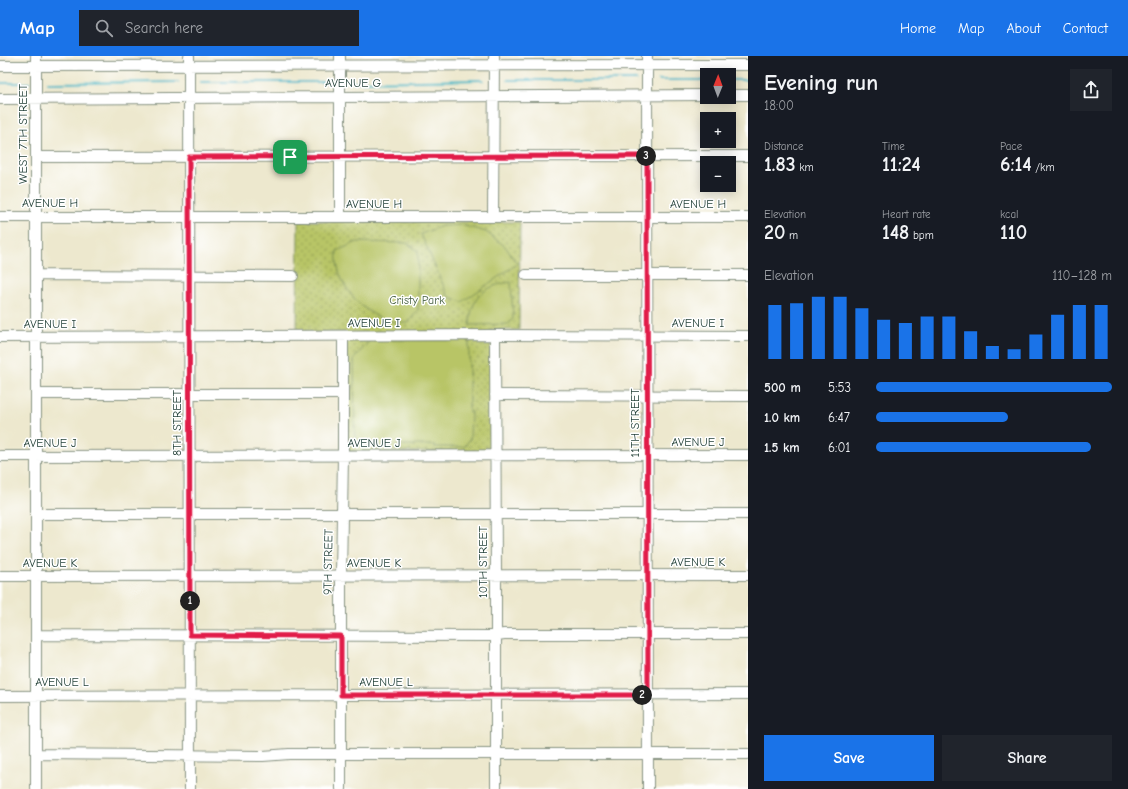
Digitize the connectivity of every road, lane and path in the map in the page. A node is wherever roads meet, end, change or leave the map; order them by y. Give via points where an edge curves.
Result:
1 (647, 60) edge
2 (36, 61) edge
3 (189, 61) edge
4 (340, 61) edge
5 (494, 61) edge
6 (748, 65) edge
7 (0, 66) edge
8 (700, 95) edge
9 (736, 95) edge
10 (748, 95) edge
11 (494, 96) junction
12 (647, 96) junction
13 (340, 97) junction
14 (36, 98) junction
15 (188, 98) junction
16 (0, 99) edge
17 (493, 156) junction
18 (647, 156) junction
19 (748, 156) edge
20 (36, 157) junction
21 (189, 157) junction
22 (340, 157) junction
23 (0, 216) edge
24 (36, 216) junction
25 (748, 216) edge
26 (189, 217) junction
27 (340, 217) junction
28 (493, 217) junction
29 (648, 217) junction
30 (36, 275) junction
31 (526, 275) dead end
32 (648, 275) junction
33 (748, 275) edge
34 (189, 276) junction
35 (293, 276) dead end
36 (495, 335) junction
37 (343, 336) junction
38 (648, 336) junction
39 (748, 336) edge
40 (0, 337) edge
41 (36, 337) junction
42 (189, 337) junction
43 (36, 394) junction
44 (190, 394) junction
45 (343, 394) junction
46 (495, 395) junction
47 (648, 396) junction
48 (748, 396) edge
49 (648, 455) junction
50 (748, 455) edge
51 (0, 456) edge
52 (36, 456) junction
53 (190, 456) junction
54 (343, 456) junction
55 (495, 456) junction
56 (36, 514) junction
57 (190, 514) junction
58 (342, 514) junction
59 (496, 514) junction
60 (648, 514) junction
61 (748, 514) edge
62 (0, 576) edge
63 (36, 576) junction
64 (190, 576) junction
65 (341, 576) junction
66 (496, 576) junction
67 (648, 576) junction
68 (748, 576) edge
69 (648, 634) junction
70 (748, 634) edge
71 (36, 635) junction
72 (190, 635) junction
73 (496, 635) junction
74 (341, 636) junction
75 (748, 694) edge
76 (190, 695) junction
77 (341, 695) junction
78 (496, 695) junction
79 (648, 695) junction
80 (0, 696) edge
81 (36, 696) junction
82 (36, 754) junction
83 (341, 754) junction
84 (496, 754) junction
85 (648, 754) junction
86 (748, 754) edge
87 (190, 755) junction
88 (36, 789) edge
89 (190, 789) edge
90 (341, 789) edge
91 (496, 789) edge
92 (648, 789) edge

1 - 5 street, AVENUE G
1 - 6 street, AVENUE G
1 - 12 street, 11TH STREET
2 - 3 street, AVENUE G
2 - 7 street, AVENUE G
2 - 14 street, WEST 7TH STREET
3 - 4 street, AVENUE G
3 - 15 street, 8TH STREET
4 - 5 street, AVENUE G
4 - 13 street
5 - 11 street
8 - 12 street, AVENUE G
9 - 10 street
11 - 12 street, AVENUE G
11 - 13 street, AVENUE G
11 - 17 street
12 - 18 street, 11TH STREET
13 - 15 street, AVENUE G
13 - 22 street
14 - 15 street, AVENUE G
14 - 16 street, AVENUE G
14 - 20 street, WEST 7TH STREET
15 - 21 street, 8TH STREET
17 - 18 street
17 - 22 street
17 - 28 street
18 - 19 street
18 - 29 street, 11TH STREET
20 - 21 street
20 - 24 street, WEST 7TH STREET
21 - 22 street
21 - 26 street, 8TH STREET
22 - 27 street
23 - 24 street, AVENUE H
24 - 26 street, AVENUE H
24 - 30 street, WEST 7TH STREET
25 - 29 street, AVENUE H
26 - 27 street, AVENUE H
26 - 34 street, 8TH STREET
27 - 28 street, AVENUE H
28 - 29 street, AVENUE H
29 - 32 street, 11TH STREET
30 - 34 street
30 - 41 street, WEST 7TH STREET
31 - 32 street
32 - 33 street
32 - 38 street, 11TH STREET
34 - 35 street
34 - 42 street, 8TH STREET
36 - 37 street, AVENUE I
36 - 38 street, AVENUE I
36 - 46 street, 10TH STREET
37 - 42 street, AVENUE I
37 - 45 street, 9TH STREET
38 - 39 street, AVENUE I
38 - 47 street, 11TH STREET
40 - 41 street, AVENUE I
41 - 42 street, AVENUE I
41 - 43 street, WEST 7TH STREET
42 - 44 street, 8TH STREET
43 - 44 street
43 - 52 street, WEST 7TH STREET
44 - 45 street
44 - 53 street, 8TH STREET
45 - 54 street, 9TH STREET
46 - 47 street
46 - 55 street, 10TH STREET
47 - 48 street
47 - 49 street, 11TH STREET
49 - 50 street, AVENUE J
49 - 55 street, AVENUE J
49 - 60 street, 11TH STREET
51 - 52 street, AVENUE J
52 - 53 street, AVENUE J
52 - 56 street, WEST 7TH STREET
53 - 54 street, AVENUE J
53 - 57 street, 8TH STREET
54 - 55 street, AVENUE J
54 - 58 street, 9TH STREET
55 - 59 street, 10TH STREET
56 - 57 street
56 - 63 street, WEST 7TH STREET
57 - 58 street
57 - 64 street, 8TH STREET
58 - 59 street
58 - 65 street, 9TH STREET
59 - 60 street
59 - 66 street, 10TH STREET
60 - 61 street
60 - 67 street, 11TH STREET
62 - 63 street, AVENUE K
63 - 64 street, AVENUE K
63 - 71 street, WEST 7TH STREET
64 - 65 street, AVENUE K
64 - 72 street, 8TH STREET
65 - 66 street, AVENUE K
65 - 74 street, 9TH STREET
66 - 67 street, AVENUE K
66 - 73 street, 10TH STREET
67 - 68 street, AVENUE K
67 - 69 street, 11TH STREET
69 - 70 street
69 - 73 street
69 - 79 street, 11TH STREET
71 - 72 street
71 - 81 street, WEST 7TH STREET
72 - 74 street
72 - 76 street, 8TH STREET
73 - 74 street
73 - 78 street, 10TH STREET
74 - 77 street, 9TH STREET
75 - 79 street, AVENUE L
76 - 77 street, AVENUE L
76 - 81 street, AVENUE L
76 - 87 street, 8TH STREET
77 - 78 street, AVENUE L
77 - 83 street, 9TH STREET
78 - 79 street, AVENUE L
78 - 84 street, 10TH STREET
79 - 85 street, 11TH STREET
80 - 81 street, AVENUE L
81 - 82 street, WEST 7TH STREET
82 - 87 street
82 - 88 street, WEST 7TH STREET
83 - 84 street
83 - 87 street
83 - 90 street, 9TH STREET
84 - 85 street
84 - 91 street, 10TH STREET
85 - 86 street
85 - 92 street, 11TH STREET
87 - 89 street, 8TH STREET

